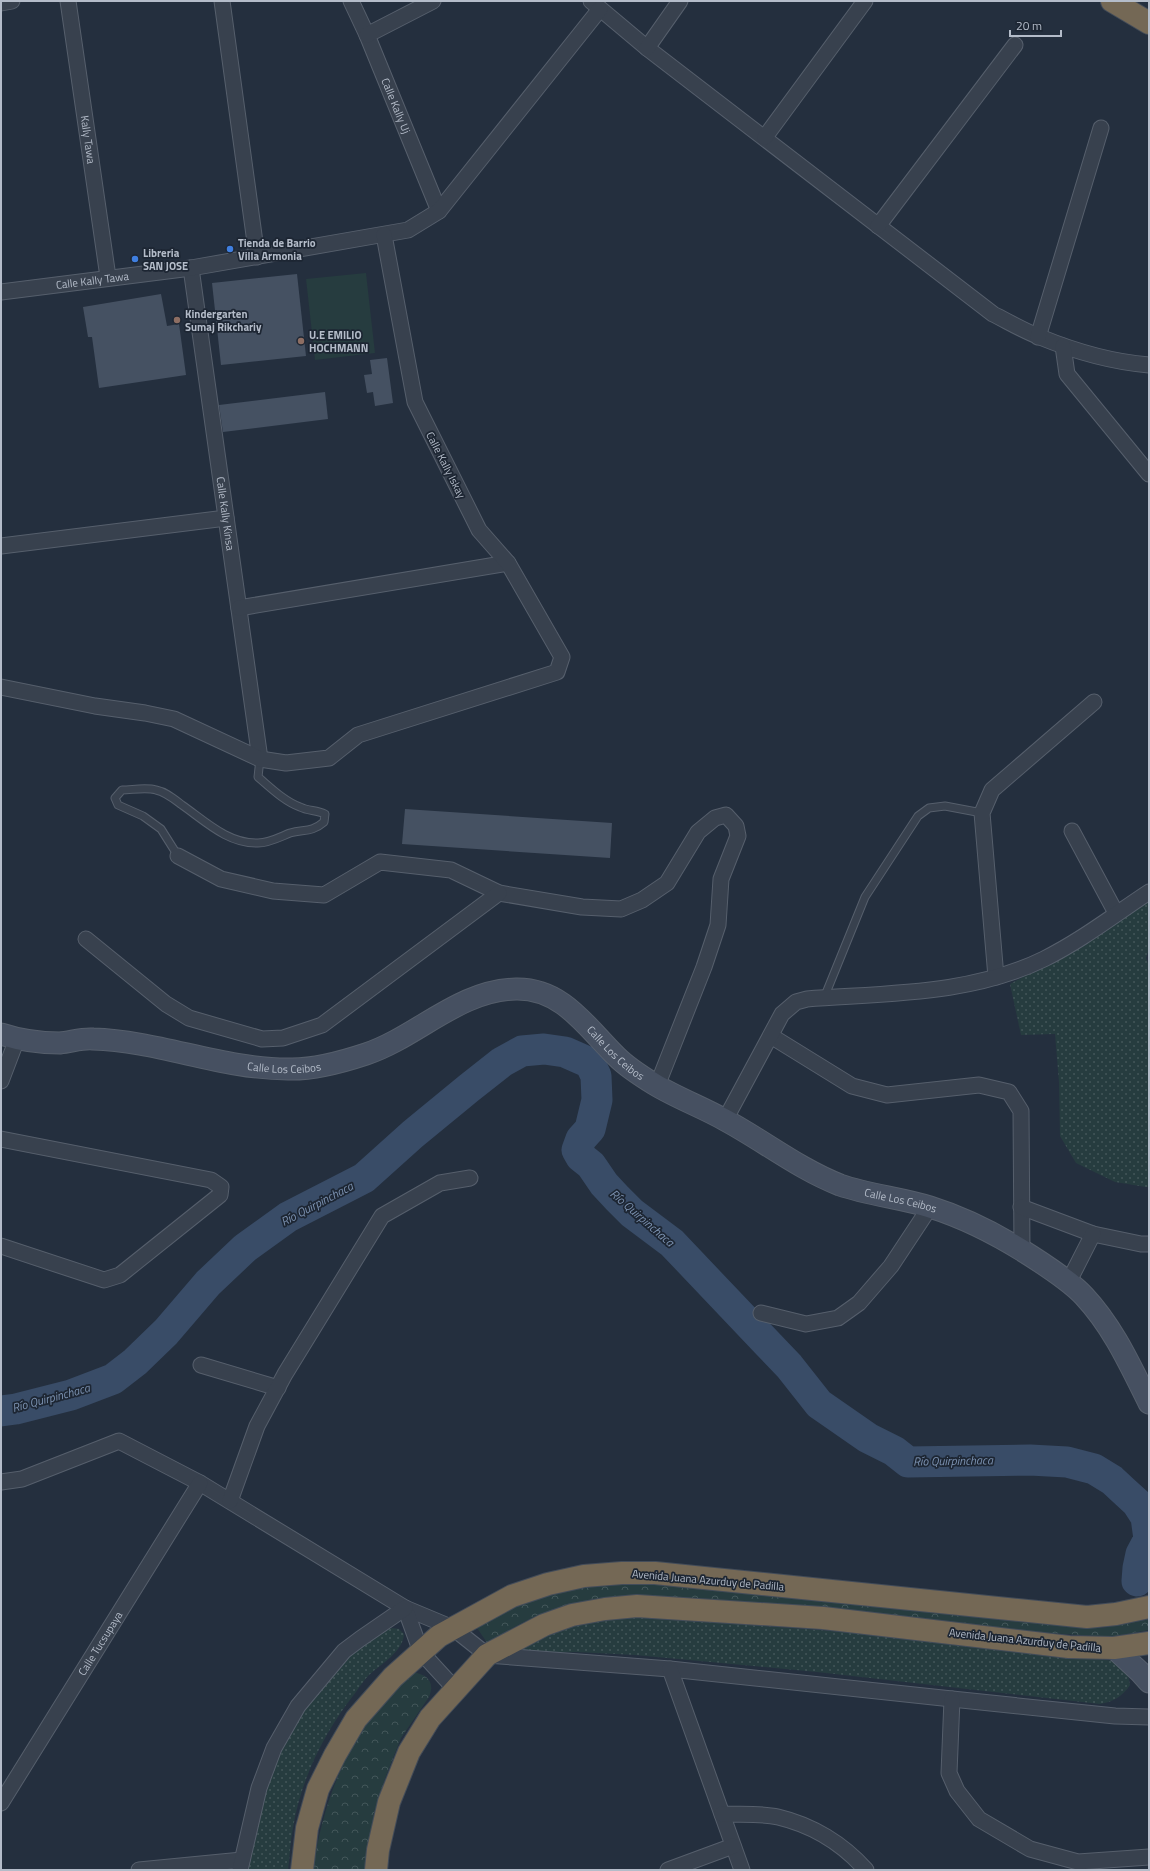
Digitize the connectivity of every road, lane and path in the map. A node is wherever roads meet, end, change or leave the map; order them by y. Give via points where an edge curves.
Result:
1 (12, 1) edge
2 (68, 1) edge
3 (222, 1) edge
4 (351, 1) edge
5 (433, 1) edge
6 (680, 1) edge
7 (865, 1) edge
8 (1112, 1) edge
9 (1, 3) edge
10 (595, 5) edge
11 (1149, 23) edge
12 (367, 35) junction
13 (1015, 45) dead end
14 (648, 48) junction
15 (1101, 128) dead end
16 (765, 137) junction
17 (439, 211) junction
18 (878, 226) junction
19 (384, 235) junction
20 (257, 257) junction
21 (191, 268) junction
22 (108, 277) junction
23 (1, 292) edge
24 (1038, 337) junction
25 (1062, 346) junction
26 (1149, 365) edge
27 (1149, 474) edge
28 (226, 518) junction
29 (1, 546) edge
30 (508, 563) junction
31 (239, 608) junction
32 (1, 687) edge
33 (1094, 702) dead end
34 (260, 759) junction
35 (982, 813) junction
36 (1072, 831) dead end
37 (178, 856) joint
38 (1149, 892) edge
39 (498, 893) junction
40 (1116, 913) junction
41 (86, 939) dead end
42 (996, 977) junction
43 (824, 998) junction
44 (771, 1036) junction
45 (9, 1037) edge
46 (1, 1081) edge
47 (657, 1086) junction
48 (725, 1120) junction
49 (1, 1139) edge
50 (470, 1178) dead end
51 (930, 1207) junction
52 (1021, 1207) junction
53 (1093, 1234) junction
54 (1149, 1244) edge
55 (1, 1246) edge
56 (1022, 1251) junction
57 (1068, 1283) junction
58 (761, 1313) dead end
59 (201, 1365) dead end
60 (278, 1388) junction
61 (1149, 1403) edge
62 (1, 1482) edge
63 (200, 1483) junction
64 (230, 1501) junction
65 (1149, 1607) edge
66 (405, 1608) junction
67 (454, 1628) junction
68 (1149, 1643) edge
69 (1114, 1648) junction
70 (421, 1652) junction
71 (487, 1655) junction
72 (670, 1669) junction
73 (1149, 1682) edge
74 (455, 1689) junction
75 (952, 1699) junction
76 (1149, 1717) edge
77 (1, 1803) edge
78 (722, 1814) junction
79 (733, 1846) junction
80 (1149, 1857) edge
81 (241, 1865) edge
82 (140, 1870) edge
83 (302, 1870) edge
84 (376, 1870) edge
85 (668, 1870) edge
86 (742, 1870) edge
87 (866, 1870) edge

1 - 9 street
2 - 22 street, Kally Tawa
3 - 20 street
4 - 12 street, Calle Kally Uj
5 - 12 street
6 - 14 street
7 - 16 street
8 - 11 highway
10 - 14 street
10 - 17 street, Calle Kally Tawa
12 - 17 street, Calle Kally Uj
13 - 18 street
14 - 16 street
15 - 24 street
16 - 18 street
17 - 19 street, Calle Kally Tawa via 408,230
18 - 24 street via 993,314
19 - 20 street, Calle Kally Tawa
19 - 30 street, Calle Kally Iskay via 415,402 479,530
20 - 21 street, Calle Kally Tawa
21 - 22 street, Calle Kally Tawa
21 - 28 street, Calle Kally Kinsa
22 - 23 street, Calle Kally Tawa
24 - 25 street
25 - 26 street via 1130,363
25 - 27 street via 1067,374
28 - 29 street
28 - 31 street, Calle Kally Kinsa
30 - 31 street
30 - 34 street, Calle Kally Iskay via 562,657 557,672 358,735 329,758 286,763
31 - 34 street, Calle Kally Kinsa
32 - 34 street via 174,719
33 - 35 street via 992,790
34 - 37 lane via 258,777 290,803 325,814 324,822 305,832 292,832 258,843 221,833 168,795 155,789 122,790 115,798 118,804 144,816 161,829
35 - 42 street
35 - 43 lane via 945,806 929,808 918,816 865,897
36 - 40 street
37 - 39 street via 221,879 273,891 324,895 380,862 451,870
38 - 40 street
39 - 41 street via 322,1025 283,1038 262,1039 189,1018 166,1004
39 - 47 street via 582,907 621,909 642,900 667,883 698,832 715,818 726,815 736,826 738,836 721,879 718,925
40 - 42 street via 1082,938 1043,959
42 - 43 street via 941,990
43 - 44 street via 796,1002 782,1014
44 - 48 street
44 - 52 street via 852,1086 887,1095 979,1085 1009,1092 1020,1111
45 - 46 street
45 - 47 street, Calle Los Ceibos via 60,1043 90,1038 153,1045 250,1066 290,1069 331,1064 369,1053 470,1000 515,988 550,995 566,1005 618,1058
47 - 48 street, Calle Los Ceibos
48 - 51 street, Calle Los Ceibos via 820,1177 845,1187
49 - 55 street via 210,1180 222,1187 220,1194 120,1275 104,1280
50 - 60 street via 440,1183 382,1216
51 - 56 street, Calle Los Ceibos via 980,1227
51 - 58 street via 891,1266 859,1303 838,1318 806,1324
52 - 53 street
52 - 56 street
53 - 54 street
53 - 57 street
56 - 57 street, Calle Los Ceibos
57 - 61 street, Calle Los Ceibos via 1082,1294 1118,1341
59 - 60 street
60 - 64 street via 257,1426
62 - 63 street via 22,1480 119,1441
63 - 64 street
63 - 77 street, Calle Tucsupaya
64 - 66 street
65 - 67 highway, Avenida Juana Azurduy de Padilla via 1088,1617 655,1573 622,1572 584,1576 548,1584 512,1596
66 - 67 street
66 - 70 street
66 - 81 street via 344,1651 298,1706 274,1748 259,1788
67 - 70 highway, Avenida Juana Azurduy de Padilla via 439,1636
67 - 71 street
68 - 69 highway, Avenida Juana Azurduy de Padilla
69 - 71 highway, Avenida Juana Azurduy de Padilla via 1069,1647 823,1618 637,1606 605,1609 565,1618 544,1625
69 - 73 street
70 - 74 street
70 - 83 highway, Avenida Juana Azurduy de Padilla via 393,1677 356,1718 335,1755 318,1789 307,1828
71 - 72 street
71 - 74 highway, Avenida Juana Azurduy de Padilla
72 - 75 street
72 - 78 street
74 - 84 highway, Avenida Juana Azurduy de Padilla via 430,1718 409,1752 388,1802
75 - 76 street via 1114,1716
75 - 80 street via 949,1773 957,1791 979,1819 1030,1849 1078,1862
78 - 79 street
78 - 87 street via 777,1816 816,1830 854,1856
79 - 85 street
79 - 86 street
81 - 82 street

